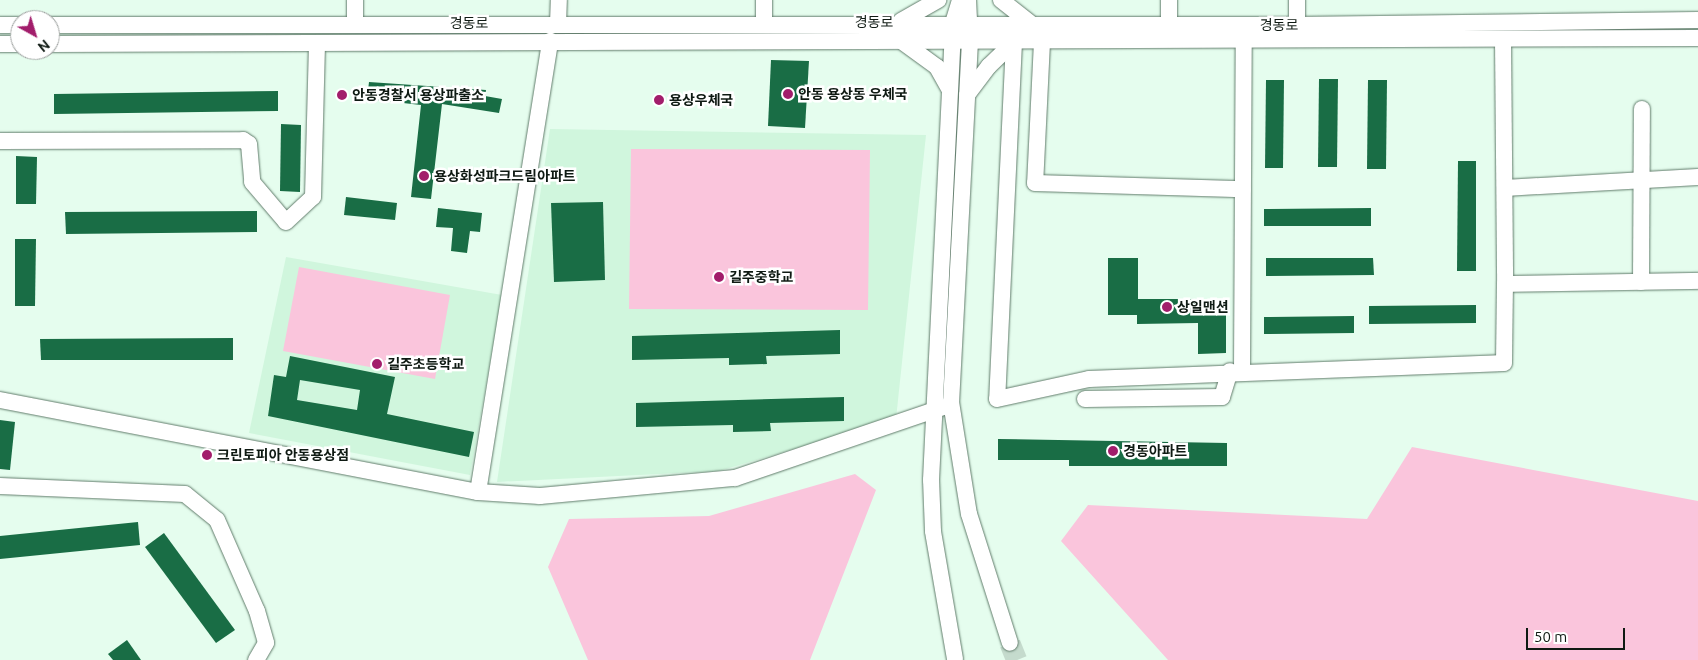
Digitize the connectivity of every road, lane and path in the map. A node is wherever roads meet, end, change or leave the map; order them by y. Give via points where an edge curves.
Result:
1 (355, 0) edge
2 (559, 0) edge
3 (764, 0) edge
4 (938, 0) edge
5 (960, 0) edge
6 (968, 0) edge
7 (1001, 0) edge
8 (1169, 0) edge
9 (1297, 0) edge
10 (1698, 20) edge
11 (764, 22) junction
12 (899, 22) junction
13 (355, 23) junction
14 (953, 23) junction
15 (970, 23) junction
16 (558, 24) junction
17 (60, 25) edge
18 (1169, 25) junction
19 (1297, 25) junction
20 (1034, 26) junction
21 (1698, 38) edge
22 (900, 40) junction
23 (1503, 40) junction
24 (953, 41) junction
25 (970, 41) junction
26 (1244, 41) junction
27 (550, 42) junction
28 (1014, 42) junction
29 (1042, 42) junction
30 (317, 43) junction
31 (60, 44) edge
32 (960, 96) junction
33 (1642, 109) dead end
34 (0, 141) edge
35 (1698, 177) edge
36 (1642, 182) junction
37 (1505, 188) junction
38 (1243, 189) junction
39 (1641, 282) junction
40 (1698, 282) edge
41 (1505, 284) junction
42 (1236, 371) junction
43 (1085, 399) dead end
44 (0, 400) edge
45 (951, 402) junction
46 (935, 411) junction
47 (0, 486) edge
48 (478, 492) junction
49 (1010, 643) tunnel mouth
50 (955, 659) edge
51 (256, 660) edge

1 - 13 street
2 - 16 street
3 - 11 street
4 - 12 street
5 - 14 street
6 - 15 street
7 - 20 street
8 - 18 street
9 - 19 street
10 - 19 street, 경동로
11 - 12 street, 경동로
11 - 16 street, 경동로
12 - 14 street, 경동로
13 - 16 street, 경동로
13 - 17 street, 경동로
14 - 15 street, 경동로
14 - 24 street
15 - 20 street, 경동로
15 - 25 street
18 - 19 street, 경동로
18 - 20 street, 경동로
21 - 23 street, 경동로
22 - 24 street, 경동로
22 - 27 street, 경동로
22 - 32 street via 937,67
23 - 26 street, 경동로
23 - 37 street
24 - 25 street, 경동로
24 - 32 street
25 - 28 street, 경동로
25 - 32 street
26 - 29 street, 경동로
26 - 38 street
27 - 30 street, 경동로
27 - 48 street
28 - 29 street, 경동로
28 - 32 street
28 - 42 street via 997,399 1089,379
29 - 38 street via 1035,182
30 - 31 street, 경동로
30 - 34 street via 313,197 286,222 252,182 249,144 243,140
32 - 45 street
32 - 46 street
33 - 36 street
35 - 36 street
36 - 37 street
36 - 39 street
37 - 41 street
38 - 42 street
39 - 40 street
39 - 41 street
41 - 42 street via 1504,363
42 - 43 street via 1222,397
44 - 48 street
45 - 46 street
45 - 49 street via 971,521
46 - 48 street via 735,478 540,496
46 - 50 street via 933,531
47 - 51 street via 185,494 216,520 257,612 266,643

